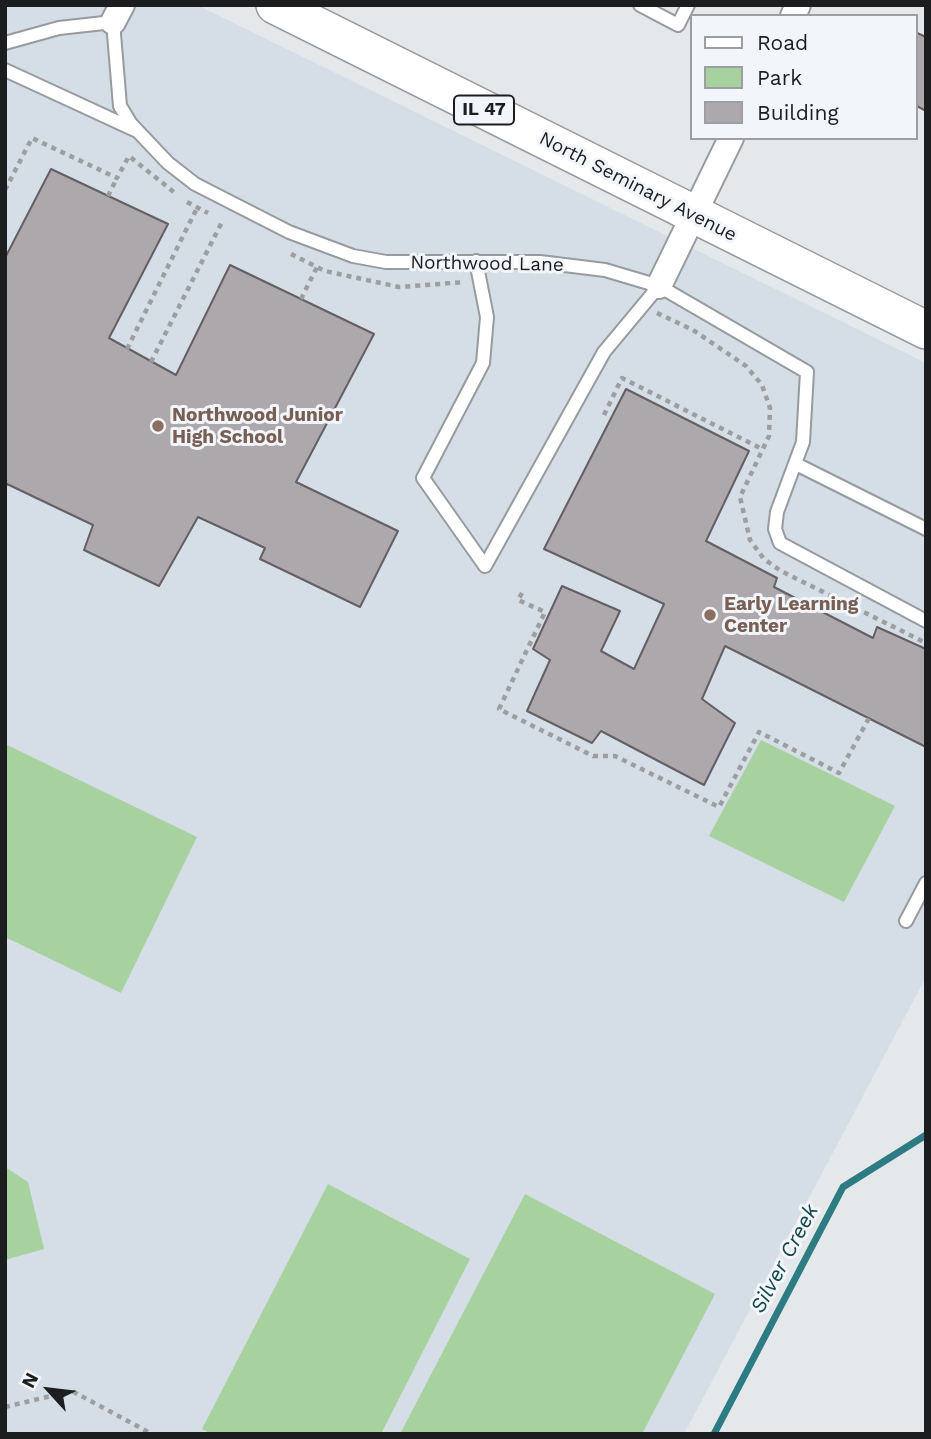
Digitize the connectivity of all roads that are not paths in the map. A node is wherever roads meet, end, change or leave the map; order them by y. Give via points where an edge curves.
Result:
1 (275, 5) edge
2 (640, 5) edge
3 (688, 5) edge
4 (118, 14) edge
5 (5, 43) edge
6 (5, 70) edge
7 (139, 132) junction
8 (731, 140) edge
9 (693, 214) junction
10 (476, 261) junction
11 (659, 286) junction
12 (926, 331) edge
13 (796, 464) junction
14 (926, 529) edge
15 (926, 621) edge
16 (926, 883) edge
17 (906, 922) dead end

1 - 9 main road, North Seminary Avenue / IL 47
2 - 3 lane via 678,24
4 - 5 lane
4 - 7 lane, Northwood Lane via 120,106
6 - 7 lane
7 - 10 lane, Northwood Lane via 195,184 289,232 354,256 386,262
8 - 9 street
9 - 11 street
9 - 12 main road, North Seminary Avenue / IL 47
10 - 11 lane, Northwood Lane via 605,270
10 - 11 lane via 487,317 483,363 423,478 485,566 604,352
11 - 13 lane, Northwood Lane via 807,372 803,442
13 - 14 lane
13 - 15 lane, Northwood Lane via 778,512 775,529 780,543
16 - 17 lane

